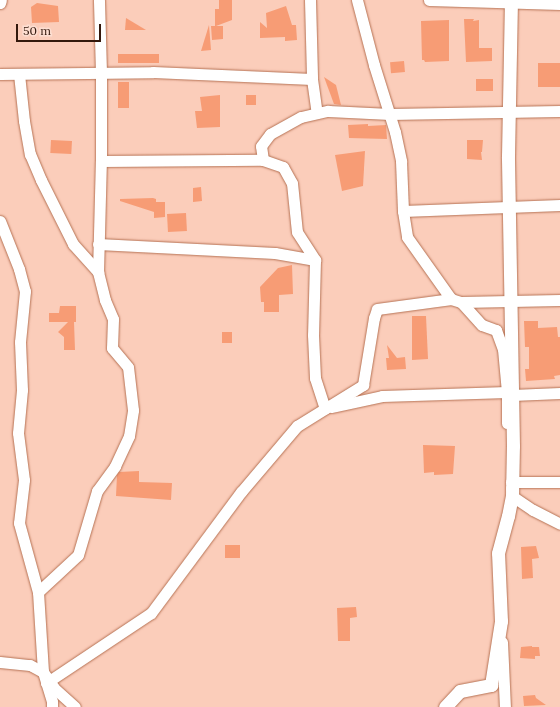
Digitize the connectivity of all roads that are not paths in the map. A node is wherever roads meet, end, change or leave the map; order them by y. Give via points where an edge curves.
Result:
1 (1, 0) edge
2 (98, 0) edge
3 (310, 0) edge
4 (357, 0) edge
5 (429, 0) edge
6 (511, 1) edge
7 (0, 3) edge
8 (560, 4) edge
9 (101, 73) junction
10 (0, 74) edge
11 (19, 74) junction
12 (312, 80) junction
13 (509, 112) junction
14 (560, 112) edge
15 (317, 113) junction
16 (390, 114) junction
17 (263, 160) junction
18 (101, 161) junction
19 (560, 205) edge
20 (509, 206) junction
21 (403, 211) junction
22 (0, 221) edge
23 (98, 244) junction
24 (315, 260) junction
25 (98, 272) junction
26 (456, 300) junction
27 (510, 300) junction
28 (560, 300) edge
29 (509, 393) junction
30 (560, 393) edge
31 (325, 408) junction
32 (560, 482) edge
33 (512, 489) junction
34 (560, 524) edge
35 (38, 592) junction
36 (501, 621) junction
37 (0, 662) edge
38 (46, 679) junction
39 (52, 707) edge
40 (75, 707) edge
41 (445, 707) edge
42 (505, 707) edge

1 - 7 street
2 - 9 street
3 - 12 street
4 - 16 street
5 - 6 street
6 - 8 street
6 - 13 street
9 - 11 street
9 - 12 street via 153,72
9 - 18 street
10 - 11 street
11 - 25 street via 30,154 73,244
12 - 15 street
13 - 14 street
13 - 16 street
13 - 20 street
15 - 16 street via 348,111
15 - 17 street via 301,116 270,134 261,146
16 - 21 street via 401,161
17 - 18 street
17 - 24 street via 283,167 292,183 297,232
18 - 23 street
19 - 20 street
20 - 21 street
20 - 27 street
21 - 26 street via 407,237
22 - 35 street via 25,291 20,342 22,390 18,433 24,480 19,523
23 - 24 street via 275,253
23 - 25 street
24 - 31 street via 315,378
25 - 35 street via 112,319 112,348 128,367 133,410 130,436 115,466 97,491 78,555
26 - 27 street
26 - 29 street via 482,325 496,330 503,349
26 - 31 street via 377,309 363,385
27 - 28 street
27 - 29 street
29 - 30 street
29 - 31 street via 382,396
29 - 33 street via 513,446
31 - 38 street via 296,426 241,492 151,613
32 - 33 street
33 - 34 street via 533,510
33 - 36 street via 498,553
35 - 38 street
36 - 41 street via 491,685 460,691
36 - 42 street
37 - 38 street via 30,665
38 - 39 street
38 - 40 street

